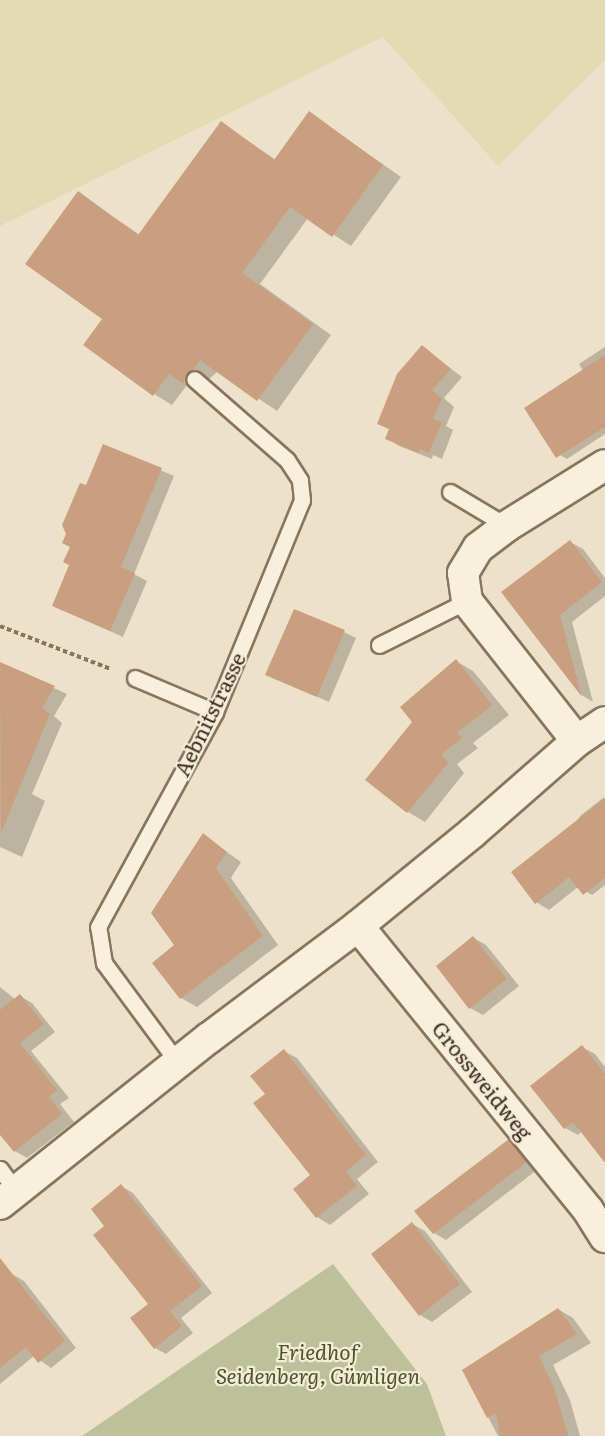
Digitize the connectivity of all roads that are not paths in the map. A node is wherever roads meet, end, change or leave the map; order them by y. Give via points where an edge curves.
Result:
1 (194, 379) dead end
2 (605, 465) edge
3 (450, 492) dead end
4 (507, 526) junction
5 (466, 601) junction
6 (379, 645) dead end
7 (135, 678) road end
8 (215, 712) junction
9 (605, 722) edge
10 (577, 741) junction
11 (358, 926) junction
12 (178, 1062) junction
13 (5, 1188) edge
14 (596, 1204) edge
15 (605, 1237) edge

1 - 8 lane, Aebnitstrasse via 287,460 300,480 302,500
2 - 4 street
3 - 4 lane
4 - 5 street via 478,548 463,573
5 - 6 lane
5 - 10 street
7 - 8 lane
8 - 12 lane, Aebnitstrasse via 98,927 104,963
9 - 10 street
10 - 11 street
11 - 12 street
11 - 14 street, Grossweidweg
12 - 13 street
14 - 15 street, Grossweidweg

